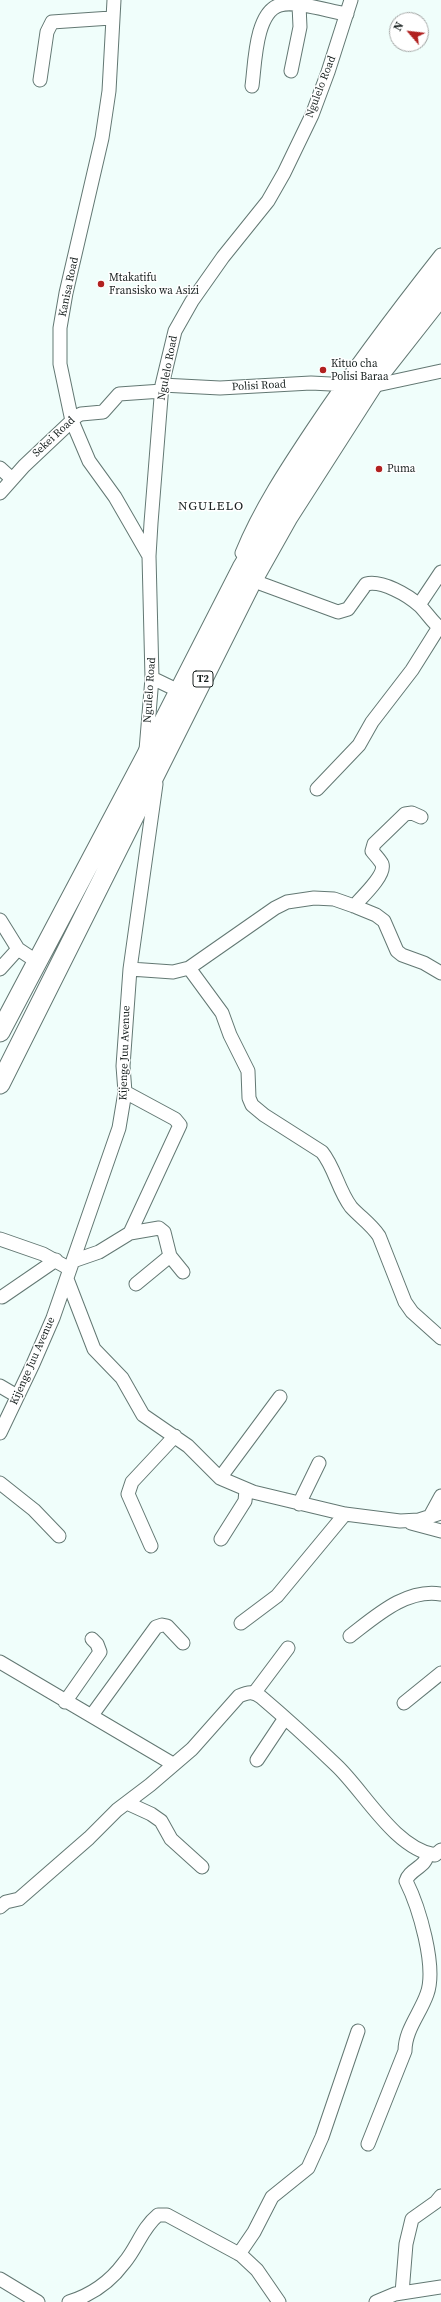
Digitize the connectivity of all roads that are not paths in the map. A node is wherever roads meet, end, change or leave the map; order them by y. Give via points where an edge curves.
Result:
1 (114, 0) edge
2 (351, 0) edge
3 (299, 5) junction
4 (347, 14) junction
5 (111, 18) junction
6 (291, 72) dead end
7 (40, 80) dead end
8 (252, 86) dead end
9 (441, 255) edge
10 (441, 274) edge
11 (441, 296) edge
12 (441, 371) edge
13 (357, 385) junction
14 (162, 388) junction
15 (72, 421) junction
16 (0, 468) edge
17 (12, 479) junction
18 (0, 493) edge
19 (149, 556) junction
20 (441, 572) edge
21 (262, 584) dead end
22 (418, 605) junction
23 (440, 628) edge
24 (152, 678) junction
25 (179, 691) junction
26 (145, 758) junction
27 (157, 773) junction
28 (317, 789) dead end
29 (421, 817) dead end
30 (354, 906) junction
31 (61, 914) junction
32 (0, 920) edge
33 (80, 926) junction
34 (18, 949) junction
35 (34, 964) junction
36 (189, 968) junction
37 (0, 969) edge
38 (130, 969) junction
39 (441, 973) edge
40 (52, 980) junction
41 (0, 1032) edge
42 (0, 1084) edge
43 (125, 1092) junction
44 (130, 1233) junction
45 (0, 1239) edge
46 (170, 1256) junction
47 (56, 1260) junction
48 (70, 1270) junction
49 (183, 1272) dead end
50 (136, 1284) dead end
51 (2, 1297) dead end
52 (441, 1338) edge
53 (0, 1386) edge
54 (17, 1396) junction
55 (280, 1397) dead end
56 (0, 1433) edge
57 (175, 1436) junction
58 (319, 1463) dead end
59 (220, 1478) junction
60 (0, 1483) edge
61 (246, 1490) junction
62 (441, 1496) edge
63 (299, 1504) junction
64 (345, 1514) junction
65 (435, 1516) edge
66 (400, 1521) junction
67 (441, 1531) edge
68 (60, 1536) dead end
69 (221, 1539) dead end
70 (151, 1546) dead end
71 (441, 1594) edge
72 (241, 1622) dead end
73 (350, 1636) dead end
74 (92, 1639) dead end
75 (183, 1643) dead end
76 (288, 1648) dead end
77 (0, 1662) edge
78 (441, 1673) edge
79 (255, 1692) junction
80 (65, 1702) junction
81 (404, 1703) dead end
82 (92, 1715) junction
83 (285, 1718) junction
84 (257, 1760) dead end
85 (173, 1764) junction
86 (127, 1804) junction
87 (441, 1850) edge
88 (427, 1853) junction
89 (202, 1867) dead end
90 (0, 1907) edge
91 (358, 2031) dead end
92 (368, 2144) dead end
93 (441, 2196) edge
94 (239, 2254) junction
95 (0, 2279) edge
96 (441, 2287) edge
97 (402, 2293) junction
98 (38, 2302) edge
99 (69, 2302) edge
100 (280, 2302) edge
101 (376, 2302) edge

1 - 5 street, Kanisa Road
2 - 4 street, Ngulelo Road
3 - 4 street
3 - 6 street via 300,27
3 - 8 street via 281,4 270,12 264,21 257,43
4 - 14 street, Ngulelo Road via 312,115 284,173 268,201 192,301 175,331
5 - 7 street via 52,22 47,32
5 - 15 street, Kanisa Road via 109,91 102,138 60,328 60,364
9 - 13 street via 393,315
10 - 13 highway, T2
11 - 13 highway, T2
12 - 13 street, Polisi Road
13 - 14 street, Polisi Road via 311,383
13 - 25 highway, T2 via 310,454 242,568
13 - 27 highway, T2 via 252,580
14 - 15 street, Sekei Road via 117,394 103,412 81,414
14 - 19 street, Ngulelo Road
15 - 17 street, Sekei Road
15 - 19 street, Kanisa Road via 89,461 115,497
16 - 17 street
17 - 18 street, Sekei Road
19 - 24 street, Ngulelo Road
20 - 22 street
21 - 22 street via 338,612 348,609 362,588 370,583 391,589
22 - 23 street
23 - 28 street via 372,722 359,745
24 - 25 street
24 - 26 street, Ngulelo Road
25 - 26 highway, T2
26 - 31 highway, T2
27 - 33 highway, T2
27 - 38 street, Kijenge Juu Avenue
29 - 30 street via 412,813 405,814 374,844 372,851 382,865 382,870
30 - 36 street via 325,898 287,902
30 - 39 street via 376,915 384,922 397,951 402,955
31 - 33 highway
31 - 35 highway, T2
32 - 34 street
33 - 40 highway, T2
34 - 35 street
34 - 37 street
35 - 40 highway
35 - 41 highway, T2
36 - 38 street via 173,972
36 - 52 street via 222,1012 230,1036 248,1071 249,1098 252,1105 264,1116 322,1152 351,1206 379,1236 405,1302 412,1312
38 - 43 street, Kijenge Juu Avenue via 123,1058
40 - 42 highway, T2
43 - 44 street via 175,1119 180,1125
43 - 48 street, Kijenge Juu Avenue via 116,1139
44 - 46 street via 162,1229
44 - 48 street
45 - 47 street
46 - 49 street
46 - 50 street
47 - 48 street
47 - 51 street
48 - 54 street, Kijenge Juu Avenue via 39,1351
48 - 57 street via 94,1349 122,1378 142,1415
53 - 54 street
54 - 56 street, Kijenge Juu Avenue
55 - 59 street
57 - 59 street
57 - 70 street via 132,1482 128,1494
58 - 63 street
59 - 61 street
60 - 68 street via 34,1510
61 - 63 street
61 - 69 street via 245,1501
62 - 65 street
63 - 64 street
64 - 66 street
64 - 72 street via 277,1596
65 - 66 street
66 - 67 street
71 - 73 street via 408,1598 392,1605
74 - 80 street via 100,1652
75 - 82 street via 167,1626 156,1627
76 - 79 street
77 - 80 street
78 - 81 street
79 - 83 street
79 - 85 street via 239,1696 192,1749
80 - 82 street
82 - 85 street
83 - 84 street
83 - 88 street via 344,1773 388,1826
85 - 86 street
86 - 89 street via 152,1814 161,1821 171,1840
86 - 90 street via 117,1810 89,1838 18,1899 6,1902
87 - 88 street via 434,1855
88 - 92 street via 424,1862 409,1874 406,1881 419,1913 427,1951 430,1984 405,2039 405,2051
91 - 94 street via 322,2137 308,2168 272,2197
93 - 97 street via 412,2219 406,2244
94 - 99 street via 167,2215 158,2215 148,2223 125,2263 106,2282 85,2297
94 - 100 street via 257,2270
95 - 98 street
96 - 97 street
97 - 101 street

